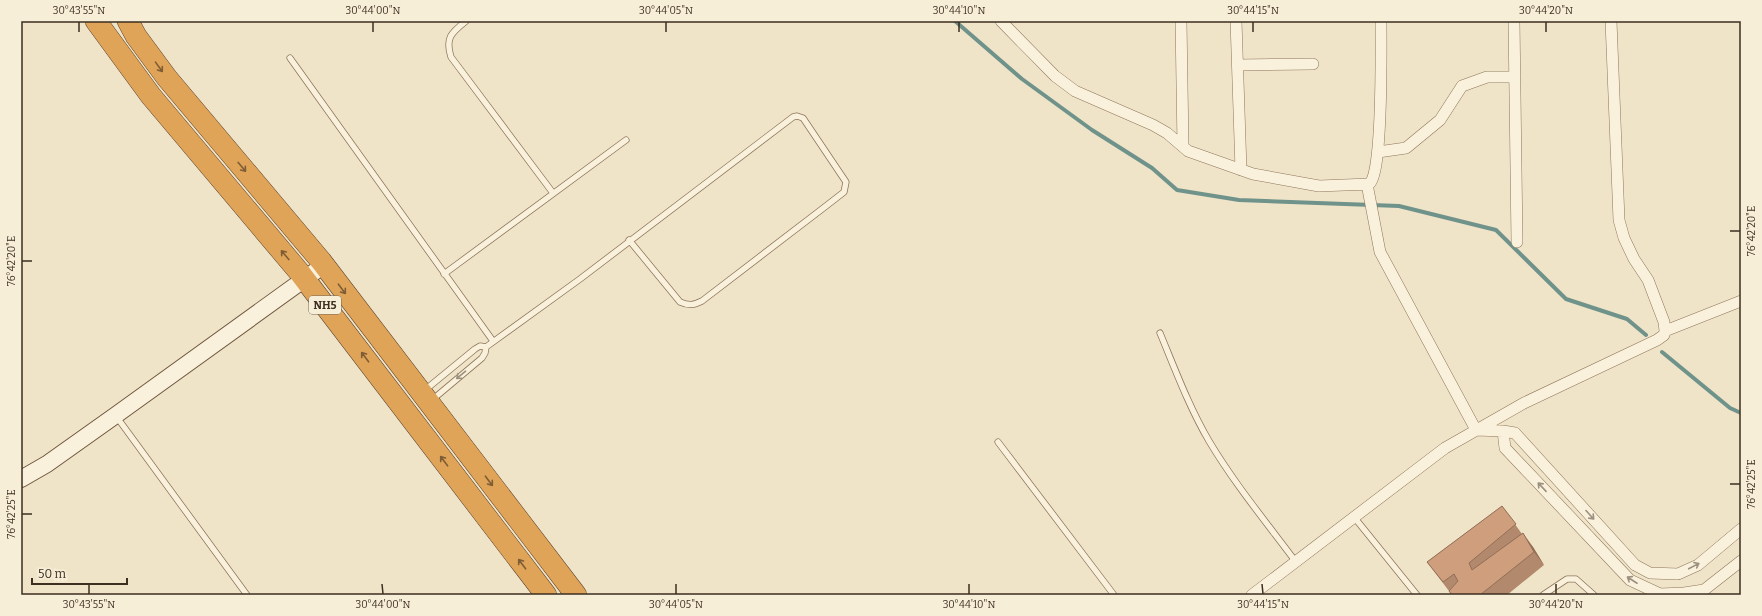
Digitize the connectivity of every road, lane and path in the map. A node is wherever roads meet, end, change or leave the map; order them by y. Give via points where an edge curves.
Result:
1 (96, 21) edge
2 (466, 21) edge
3 (1001, 21) edge
4 (1181, 21) edge
5 (1236, 21) edge
6 (1381, 21) edge
7 (1514, 21) edge
8 (1610, 21) edge
9 (132, 26) edge
10 (290, 58) dead end
11 (1313, 64) dead end
12 (1238, 65) junction
13 (1515, 77) junction
14 (626, 140) dead end
15 (1183, 146) junction
16 (1378, 152) junction
17 (1242, 170) junction
18 (1367, 184) junction
19 (553, 193) junction
20 (629, 240) junction
21 (1517, 242) dead end
22 (324, 265) junction
23 (444, 274) junction
24 (304, 278) junction
25 (1741, 301) edge
26 (1665, 331) junction
27 (1160, 333) dead end
28 (493, 341) junction
29 (486, 347) junction
30 (425, 397) junction
31 (116, 415) junction
32 (1476, 430) junction
33 (1503, 431) junction
34 (998, 442) dead end
35 (21, 479) edge
36 (1354, 518) junction
37 (1741, 529) edge
38 (1741, 561) edge
39 (1296, 562) junction
40 (247, 595) edge
41 (546, 595) edge
42 (576, 595) edge
43 (1114, 595) edge
44 (1252, 595) edge
45 (1417, 595) edge
46 (1544, 595) edge
47 (1594, 595) edge

24 -> 1 highway, NH5 via 151,96
2 - 19 lane via 451,33 447,47 451,57
3 - 15 street via 1055,76 1075,91 1154,126
4 - 15 street
5 - 12 street
6 - 16 street
7 - 13 street
8 - 26 street via 1619,220 1627,245 1648,280
9 -> 22 highway, NH5 via 167,78
10 - 23 lane
11 - 12 street
12 - 17 street
13 - 16 street via 1487,77 1462,86 1440,120 1406,148
13 - 21 street
14 - 19 lane
15 - 17 street via 1188,151
16 - 18 street via 1374,180
17 - 18 street via 1319,186
18 - 32 street via 1380,252
19 - 23 lane
20 - 20 lane via 797,116 802,118 846,182 844,192 702,301 694,304 680,302
20 - 28 lane via 580,279
22 - 24 street
22 -> 30 highway, NH5
23 - 28 lane
24 - 31 street
41 -> 24 highway, NH5
25 - 26 street
26 - 32 street via 1657,340 1524,403
27 - 39 lane via 1188,400 1209,440 1232,476
28 - 29 lane
29 -> 30 lane via 482,358
29 - 30 lane via 480,346 475,349
30 -> 42 highway, NH5
31 - 35 street via 47,464
31 - 40 lane
32 - 33 street
32 - 36 street via 1445,448
33 -> 37 street via 1515,433 1635,565 1650,573 1678,574 1698,566
38 -> 33 street via 1704,590 1684,594 1660,594 1630,580 1505,448
34 - 43 lane
36 - 39 street
36 - 45 lane
39 - 44 street
46 - 47 lane via 1567,579 1576,579

